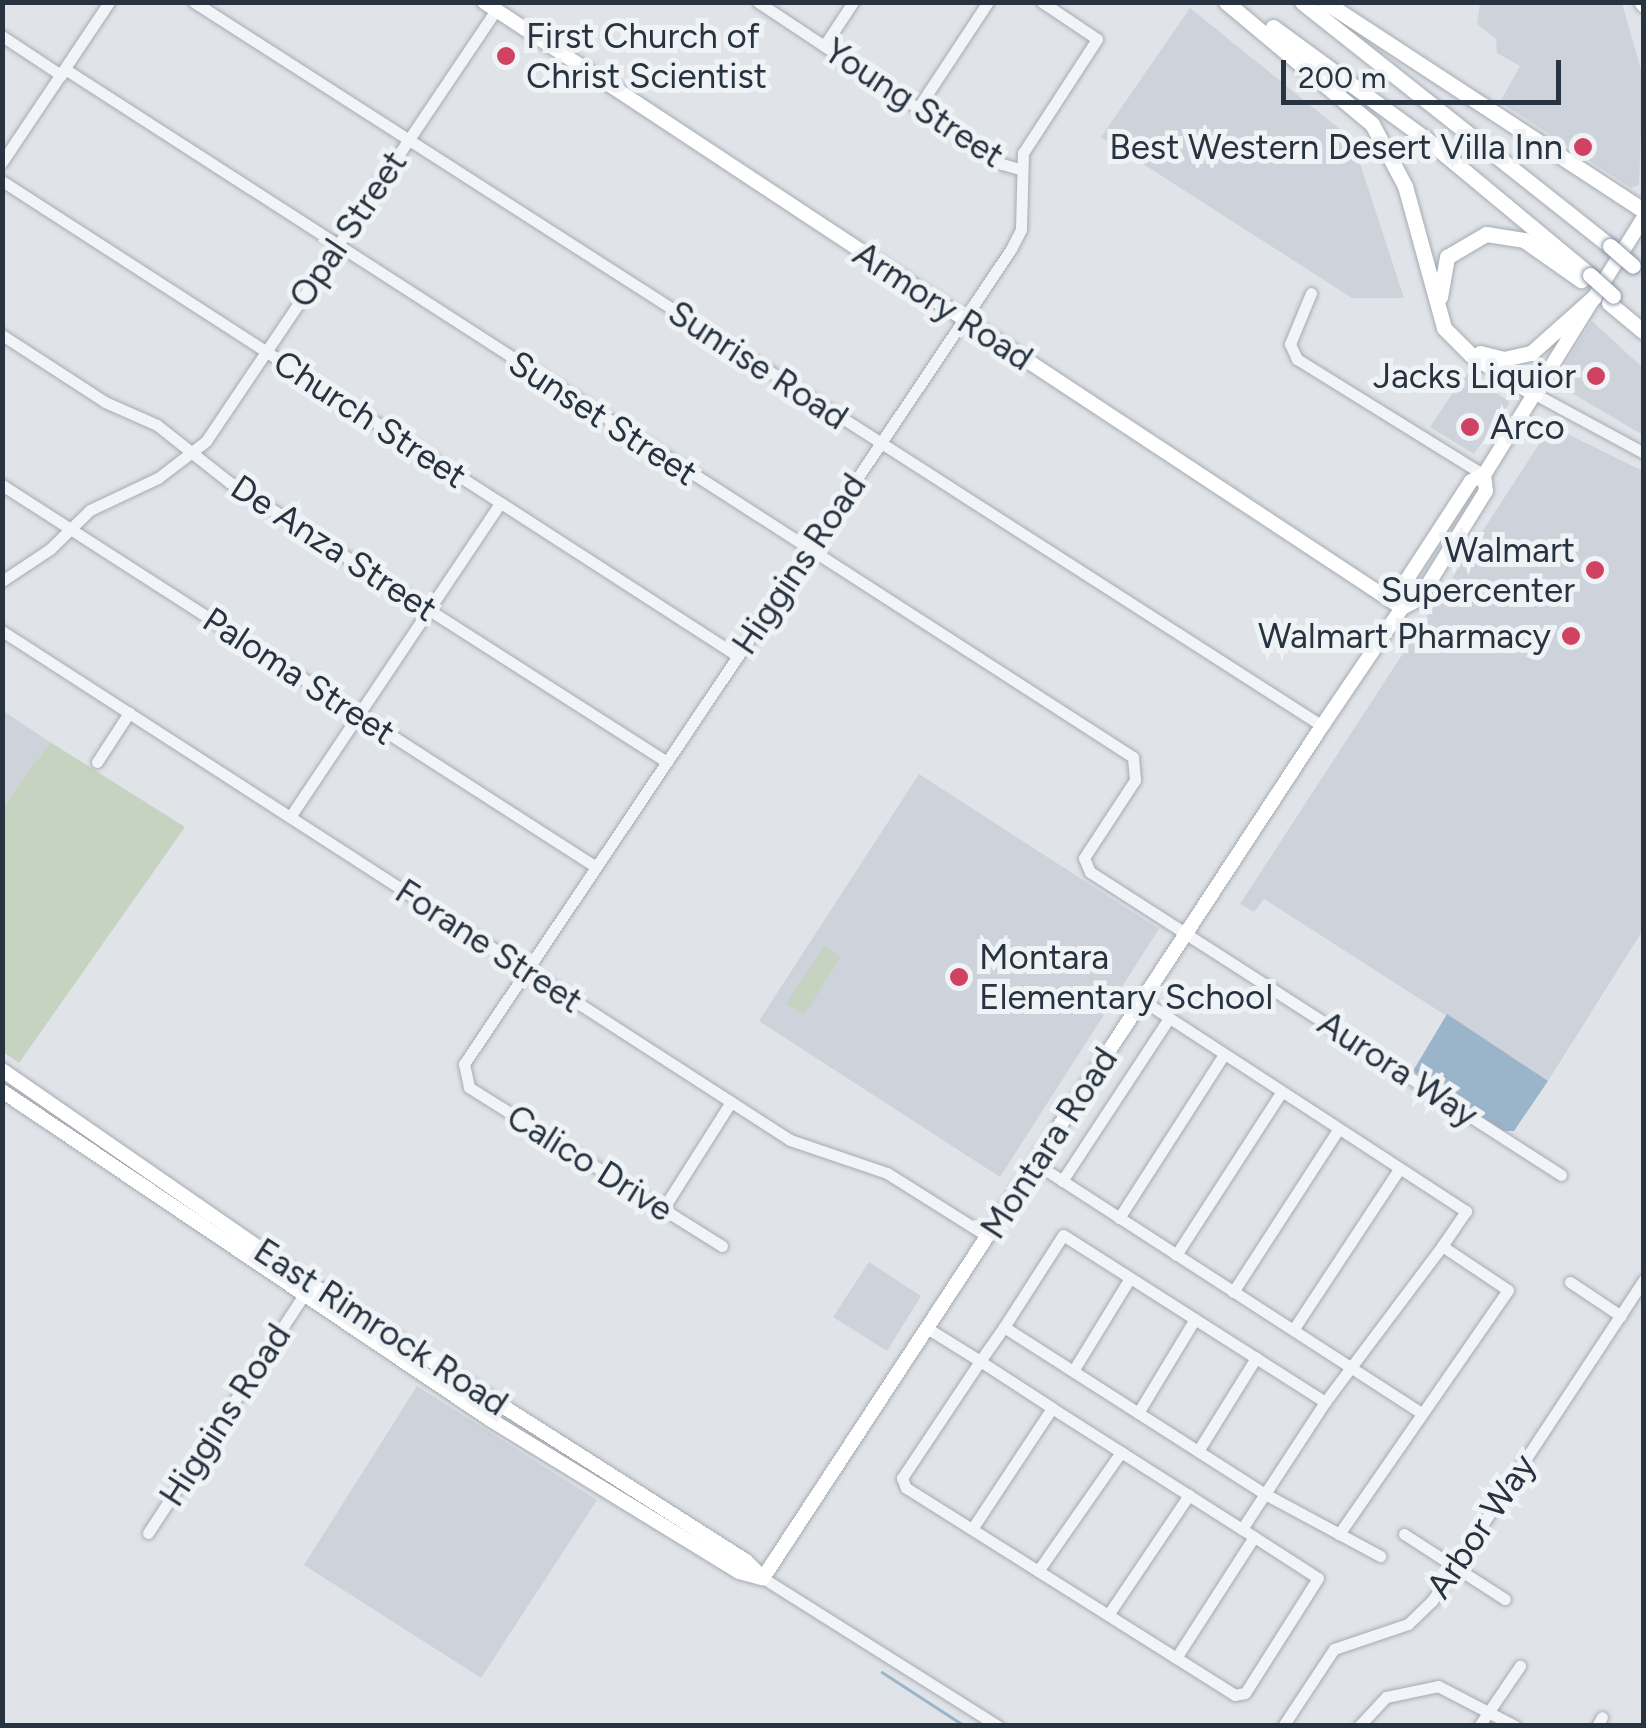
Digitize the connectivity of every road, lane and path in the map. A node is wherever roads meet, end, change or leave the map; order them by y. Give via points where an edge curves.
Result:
1 (110, 2) edge
2 (194, 2) edge
3 (758, 2) edge
4 (853, 2) edge
5 (988, 2) edge
6 (1042, 2) edge
7 (1226, 2) edge
8 (1237, 2) edge
9 (1302, 2) edge
10 (1326, 2) edge
11 (490, 6) edge
12 (2, 36) edge
13 (824, 46) junction
14 (63, 72) junction
15 (918, 108) junction
16 (408, 140) junction
17 (2, 162) edge
18 (1020, 169) junction
19 (2, 181) edge
20 (1644, 214) edge
21 (336, 247) junction
22 (1638, 271) edge
23 (1598, 291) junction
24 (1311, 293) dead end
25 (963, 319) junction
26 (1644, 329) edge
27 (2, 335) edge
28 (266, 353) junction
29 (1480, 353) junction
30 (1534, 394) junction
31 (880, 444) junction
32 (1644, 452) edge
33 (192, 453) junction
34 (1484, 475) junction
35 (2, 485) edge
36 (500, 503) junction
37 (70, 529) junction
38 (808, 549) junction
39 (2, 580) edge
40 (1402, 608) junction
41 (429, 609) junction
42 (2, 632) edge
43 (738, 656) junction
44 (129, 713) junction
45 (359, 714) junction
46 (1322, 726) junction
47 (97, 762) dead end
48 (667, 762) junction
49 (290, 817) junction
50 (1084, 866) joint
51 (596, 868) junction
52 (1186, 934) junction
53 (525, 970) junction
54 (1142, 1000) junction
55 (1169, 1018) junction
56 (1223, 1056) junction
57 (2, 1070) edge
58 (463, 1075) joint
59 (2, 1090) edge
60 (1281, 1092) junction
61 (731, 1102) junction
62 (1338, 1130) junction
63 (1035, 1163) junction
64 (1399, 1168) junction
65 (1561, 1174) dead end
66 (1062, 1181) junction
67 (663, 1209) junction
68 (1119, 1218) junction
69 (987, 1236) junction
70 (722, 1246) dead end
71 (1442, 1246) junction
72 (1176, 1255) junction
73 (1130, 1278) junction
74 (1644, 1280) edge
75 (1570, 1282) dead end
76 (1233, 1292) junction
77 (302, 1298) junction
78 (1621, 1316) junction
79 (1195, 1319) junction
80 (1004, 1327) junction
81 (927, 1328) junction
82 (1293, 1330) junction
83 (1256, 1358) junction
84 (980, 1362) junction
85 (1353, 1370) junction
86 (1074, 1372) junction
87 (1326, 1402) junction
88 (1052, 1408) junction
89 (1420, 1412) junction
90 (1138, 1413) junction
91 (1198, 1451) junction
92 (1121, 1452) junction
93 (1265, 1494) junction
94 (1189, 1496) junction
95 (972, 1530) junction
96 (1242, 1530) junction
97 (148, 1533) dead end
98 (1339, 1534) junction
99 (1404, 1534) dead end
100 (1254, 1537) junction
101 (1380, 1556) dead end
102 (1455, 1566) junction
103 (1038, 1571) junction
104 (763, 1578) junction
105 (1504, 1599) dead end
106 (1108, 1615) junction
107 (1176, 1658) junction
108 (1520, 1666) dead end
109 (1490, 1709) junction
110 (998, 1726) edge
111 (1283, 1726) edge
112 (1359, 1726) edge
113 (1479, 1726) edge
114 (1515, 1726) edge

1 - 14 street
2 - 16 street, Sunrise Road
3 - 13 street, Young Street
4 - 13 street
5 - 15 street
6 - 18 street, Higgins Road via 1097,40 1028,142
7 - 30 highway via 1372,124 1406,186 1444,328 1471,355
8 - 23 highway via 1426,139
9 - 22 highway, bridge
10 - 20 highway
11 - 16 street, Opal Street
11 - 25 main road, Armory Road
12 - 14 street, Sunset Street
13 - 15 street, Young Street
14 - 17 street
14 - 21 street, Sunset Street
15 - 18 street, Young Street
16 - 21 street, Opal Street
16 - 31 street, Sunrise Road
18 - 25 street, Higgins Road via 1021,229
19 - 28 street, Church Street
20 - 23 main road, Montara Road
21 - 28 street, Opal Street
21 - 38 street, Sunset Street
23 - 26 highway
23 - 29 highway via 1531,353 1504,359
23 - 29 highway via 1509,235 1486,234 1458,246 1440,271 1440,301 1456,331
23 - 30 main road, Montara Road
24 - 34 street via 1290,344 1297,359
25 - 31 street, Higgins Road
25 - 40 main road, Armory Road
27 - 33 street, De Anza Street via 105,402 156,424
28 - 33 street, Opal Street
28 - 36 street, Church Street
29 - 30 highway
30 - 32 street
30 - 34 main road, Montara Road
31 - 38 street, Higgins Road
31 - 46 street, Sunrise Road
33 - 37 street, Opal Street via 158,478 108,498
33 - 41 street, De Anza Street
34 - 40 main road, Montara Road via 1486,491 1419,599
35 - 37 street, Paloma Street
36 - 41 street
36 - 43 street, Church Street
37 - 39 street, Opal Street
37 - 45 street, Paloma Street
38 - 43 street, Higgins Road
38 - 50 street, Sunset Street via 1132,757 1138,768
40 - 46 main road, Montara Road
41 - 45 street
41 - 48 street, De Anza Street
42 - 44 street, Forane Street
43 - 48 street, Higgins Road
44 - 47 street
44 - 49 street, Forane Street
45 - 49 street
45 - 51 street, Paloma Street
46 - 52 main road, Montara Road
48 - 51 street, Higgins Road
49 - 53 street, Forane Street
50 - 52 street, Aurora Way
51 - 53 street, Higgins Road
52 - 54 main road, Montara Road
52 - 65 street, Aurora Way
53 - 58 street, Higgins Road
53 - 61 street, Forane Street
54 - 55 street
54 - 63 main road, Montara Road
55 - 56 street
55 - 66 street
56 - 60 street
56 - 68 street
57 - 104 main road, East Rimrock Road via 317,1288
58 - 67 street, Calico Drive via 468,1087
59 - 77 main road, East Rimrock Road
60 - 62 street
60 - 72 street
61 - 67 street
61 - 69 street, Forane Street via 790,1140 887,1174
62 - 64 street
62 - 76 street
63 - 66 street
63 - 69 main road, Montara Road
64 - 71 street via 1466,1211
64 - 82 street
66 - 68 street
67 - 70 street, Calico Drive
68 - 72 street
69 - 81 main road, Montara Road
71 - 85 street
71 - 89 street via 1508,1290
72 - 76 street
73 - 79 street
73 - 80 street via 1064,1235
73 - 86 street
74 - 78 street, Arbor Way
75 - 78 street
76 - 82 street
77 - 97 street, Higgins Road
77 - 104 main road, East Rimrock Road via 619,1501 740,1572
78 - 102 street, Arbor Way
79 - 83 street
79 - 90 street
80 - 84 street
80 - 86 street
81 - 84 street
81 - 104 main road, Montara Road
82 - 85 street
83 - 87 street
83 - 91 street
84 - 88 street
84 - 95 street via 902,1478 906,1488
85 - 87 street
85 - 89 street
86 - 90 street
87 - 93 street
88 - 92 street
88 - 95 street
89 - 98 street
90 - 91 street
91 - 93 street
92 - 94 street
92 - 103 street
93 - 96 street
93 - 98 street
94 - 96 street
94 - 106 street
95 - 103 street
96 - 100 street
98 - 101 street
99 - 102 street
100 - 107 street
100 - 107 street via 1318,1578 1245,1692 1235,1695
102 - 105 street
102 - 111 street, Arbor Way via 1408,1624 1334,1649
103 - 106 street
104 - 110 street, East Rimrock Road
106 - 107 street
108 - 109 street
109 - 112 street via 1438,1686 1386,1697
109 - 113 street
109 - 114 street

